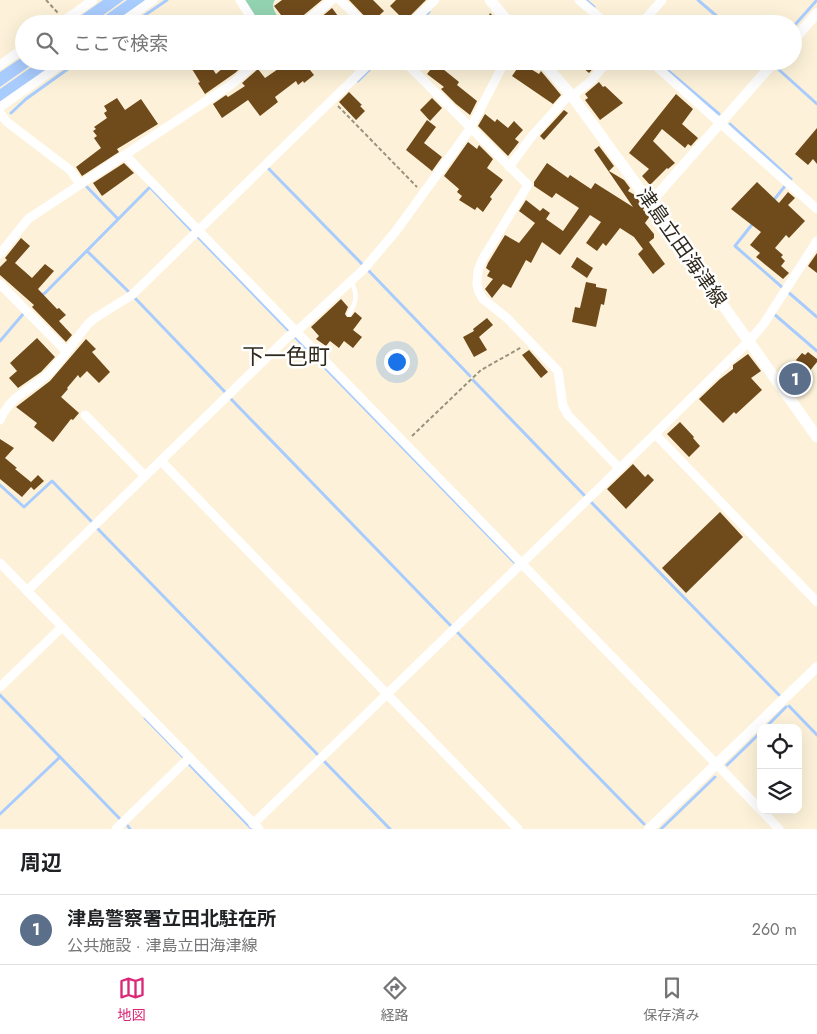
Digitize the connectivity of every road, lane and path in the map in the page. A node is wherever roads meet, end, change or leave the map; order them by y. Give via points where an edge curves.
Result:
1 (46, 0) edge
2 (93, 0) edge
3 (153, 0) edge
4 (240, 0) edge
5 (332, 0) edge
6 (340, 0) edge
7 (435, 0) edge
8 (490, 0) edge
9 (580, 0) edge
10 (662, 0) edge
11 (817, 13) edge
12 (57, 15) edge
13 (72, 15) edge
14 (132, 15) edge
15 (249, 15) edge
16 (314, 15) edge
17 (356, 15) edge
18 (419, 15) edge
19 (502, 15) edge
20 (597, 15) edge
21 (649, 15) edge
22 (802, 30) edge
23 (15, 54) edge
24 (0, 65) edge
25 (53, 70) edge
26 (248, 70) edge
27 (363, 70) edge
28 (413, 70) edge
29 (500, 70) edge
30 (550, 70) edge
31 (600, 70) edge
32 (660, 70) edge
33 (767, 70) edge
34 (571, 95) junction
35 (333, 101) junction
36 (0, 107) edge
37 (721, 123) junction
38 (470, 129) junction
39 (125, 155) junction
40 (509, 167) junction
41 (80, 184) junction
42 (423, 194) junction
43 (650, 203) junction
44 (817, 209) edge
45 (198, 230) junction
46 (817, 241) edge
47 (0, 254) edge
48 (351, 281) junction
49 (0, 284) edge
50 (349, 314) dead end
51 (296, 332) junction
52 (749, 341) junction
53 (531, 342) junction
54 (66, 351) junction
55 (85, 415) dead end
56 (0, 420) edge
57 (655, 434) junction
58 (817, 437) edge
59 (405, 444) junction
60 (161, 461) junction
61 (619, 468) junction
62 (145, 476) junction
63 (0, 563) edge
64 (521, 563) junction
65 (27, 591) junction
66 (817, 602) edge
67 (62, 627) junction
68 (817, 666) edge
69 (0, 687) edge
70 (387, 694) junction
71 (189, 758) junction
72 (716, 764) junction
73 (757, 806) edge
74 (765, 814) edge
75 (256, 826) edge
76 (116, 829) edge
77 (518, 829) edge
78 (649, 829) edge
79 (779, 829) edge

1 - 12 path
2 - 13 street
3 - 14 street
4 - 15 street
5 - 16 street
6 - 17 street
7 - 18 street
8 - 19 main road
9 - 20 street
10 - 21 street
11 - 22 street
23 - 24 street
25 - 36 street
26 - 39 street via 232,84
27 - 35 street
28 - 38 street
29 - 38 street
30 - 34 main road, 津島立田海津線
31 - 34 street
32 - 37 street
33 - 37 street
34 - 40 street via 532,136
34 - 43 main road, 津島立田海津線
35 - 42 path
35 - 45 street
36 - 41 street via 7,122 70,170
37 - 43 street
37 - 44 street
38 - 40 street
38 - 42 street
39 - 41 street
39 - 45 street
40 - 53 street via 528,185 482,260 477,284 483,299
41 - 47 street via 28,219
42 - 48 street via 391,237
43 - 52 main road, 津島立田海津線
45 - 51 street
45 - 54 street via 132,295 95,318
46 - 52 street via 763,325
48 - 50 lane via 357,299
48 - 51 street
49 - 54 street
51 - 59 street
51 - 60 street
52 - 57 street
52 - 58 main road, 津島立田海津線
53 - 59 path via 481,370
53 - 61 street via 558,371 563,406 568,415
54 - 56 street via 52,370 18,395
55 - 62 street
57 - 61 street
57 - 66 street
59 - 64 street
60 - 62 street
60 - 70 street
61 - 64 street
62 - 65 street
63 - 65 street
64 - 70 street
64 - 72 street
65 - 67 street
67 - 69 street
67 - 71 street
68 - 72 street
70 - 75 street
70 - 77 street
71 - 75 street
71 - 76 street
72 - 73 street
72 - 78 street
74 - 79 street

